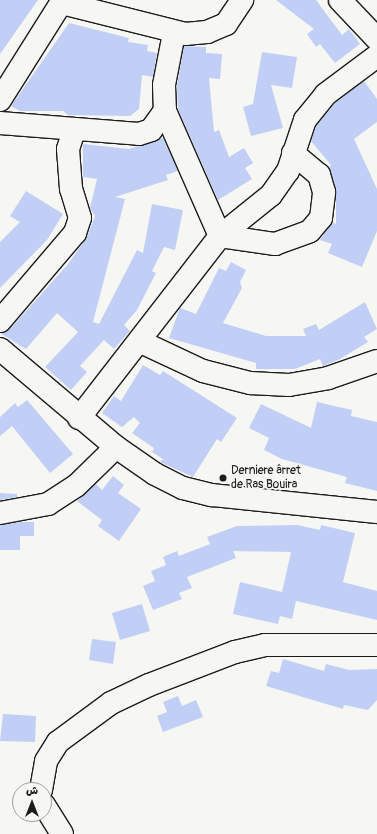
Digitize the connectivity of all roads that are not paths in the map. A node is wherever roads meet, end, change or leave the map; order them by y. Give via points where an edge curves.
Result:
1 (242, 0) edge
2 (340, 0) edge
3 (62, 2) edge
4 (174, 33) junction
5 (377, 39) edge
6 (377, 56) edge
7 (0, 100) edge
8 (165, 111) junction
9 (0, 123) edge
10 (74, 131) junction
11 (293, 153) junction
12 (220, 236) junction
13 (0, 321) edge
14 (141, 342) junction
15 (0, 348) edge
16 (377, 360) edge
17 (79, 418) junction
18 (116, 447) junction
19 (377, 512) edge
20 (0, 513) edge
21 (377, 646) edge
22 (42, 782) edge
23 (52, 818) edge
24 (62, 834) edge

1 - 4 street via 226,24 207,32
2 - 5 street
3 - 4 street
3 - 7 street
4 - 8 street via 164,85
6 - 11 street via 326,94 305,120
8 - 10 street via 151,130 139,134
8 - 12 street
9 - 10 street
10 - 13 street via 68,149 71,189 80,218 75,233
11 - 12 street via 288,171 271,195
11 - 12 street via 319,175 324,192 321,218 310,231 275,244
12 - 14 street
14 - 16 street via 203,371 250,383 289,385 328,378
14 - 17 street
15 - 17 street
17 - 18 street
18 - 19 street via 155,474 183,488 212,495
18 - 20 street via 76,486 48,504
21 - 22 street via 265,645 235,652 149,685 111,703 58,742 46,761
23 - 24 street

